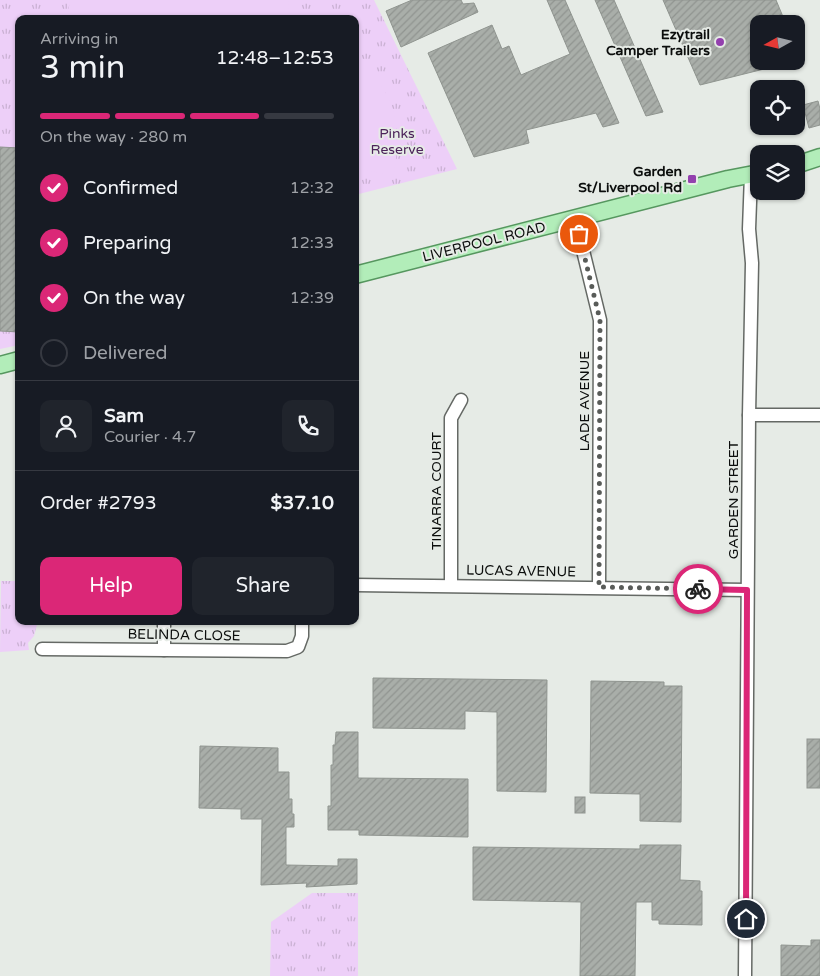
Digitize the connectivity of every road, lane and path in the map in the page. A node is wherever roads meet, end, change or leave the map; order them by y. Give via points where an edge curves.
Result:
1 (820, 157) edge
2 (805, 163) edge
3 (805, 167) edge
4 (820, 167) edge
5 (750, 175) edge
6 (752, 200) edge
7 (575, 218) junction
8 (359, 274) edge
9 (15, 361) edge
10 (0, 365) edge
11 (461, 400) dead end
12 (749, 415) junction
13 (820, 416) edge
14 (359, 585) edge
15 (451, 585) junction
16 (599, 587) junction
17 (747, 590) junction
18 (164, 625) edge
19 (302, 625) edge
20 (42, 648) dead end
21 (164, 650) junction
22 (745, 976) edge

1 - 2 main road
3 - 4 main road
5 - 7 main road, LIVERPOOL ROAD
6 - 12 street, GARDEN STREET via 749,229 752,262
7 - 8 main road, LIVERPOOL ROAD
7 - 16 street, LADE AVENUE via 600,320
9 - 10 main road
11 - 15 street, TINARRA COURT via 451,418
12 - 13 street
12 - 17 street, GARDEN STREET
14 - 15 street, LUCAS AVENUE
15 - 16 street, LUCAS AVENUE
16 - 17 street, LUCAS AVENUE
17 - 22 street, GARDEN STREET
18 - 21 street
19 - 21 street, BELINDA CLOSE via 298,647 287,651
20 - 21 street, BELINDA CLOSE

